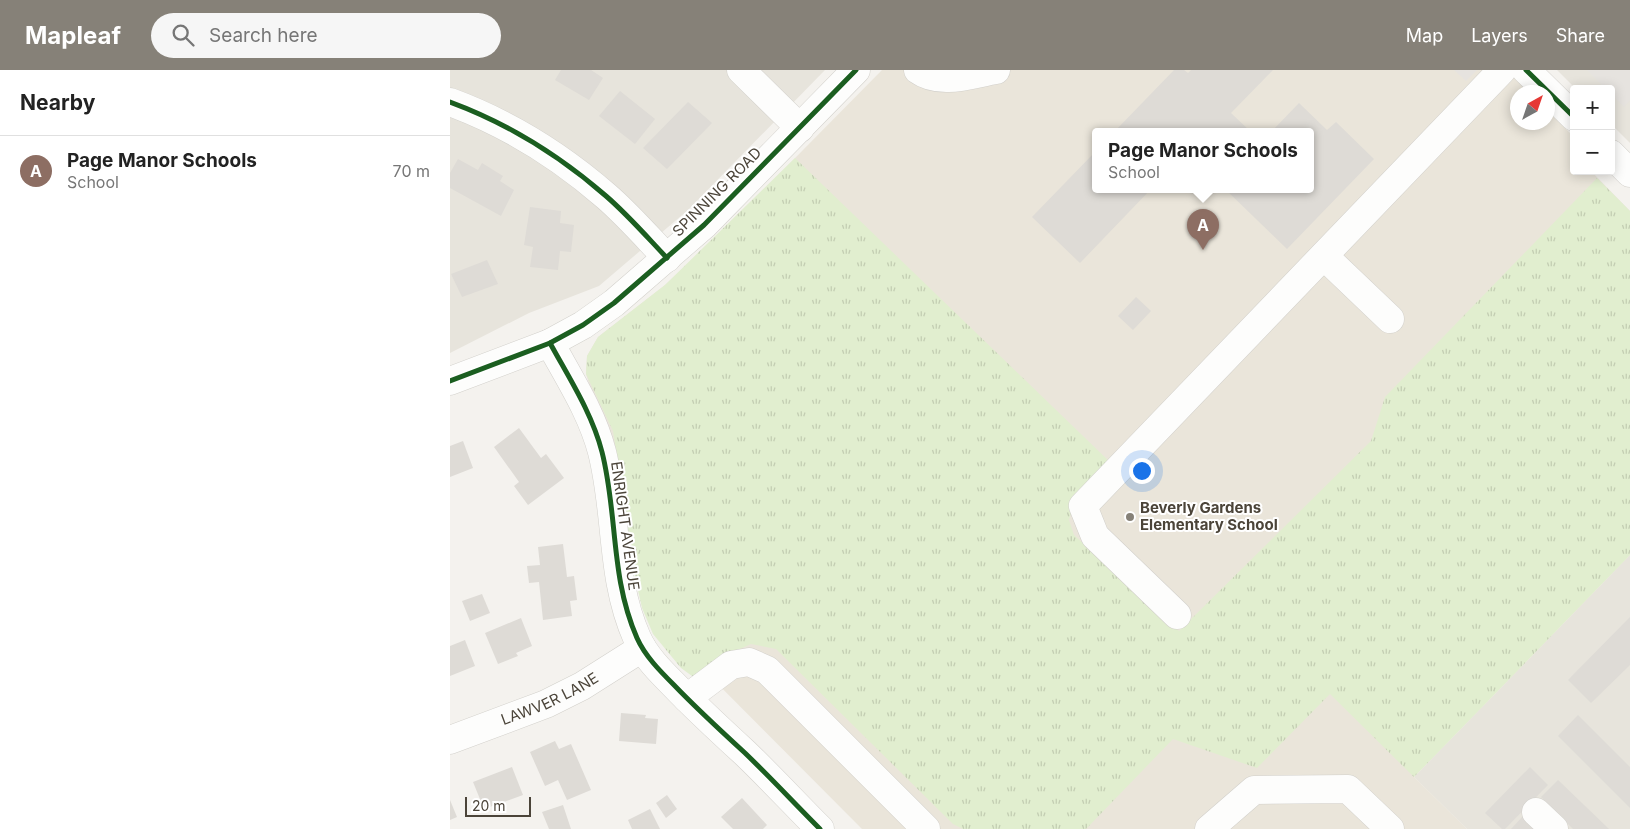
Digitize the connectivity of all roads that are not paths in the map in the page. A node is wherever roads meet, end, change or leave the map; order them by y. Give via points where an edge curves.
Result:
1 (741, 70) edge
2 (856, 70) edge
3 (918, 70) edge
4 (996, 70) edge
5 (1502, 70) edge
6 (1526, 70) edge
7 (450, 102) edge
8 (1570, 114) edge
9 (800, 128) junction
10 (1615, 158) edge
11 (1630, 173) edge
12 (1324, 256) junction
13 (667, 258) junction
14 (1390, 319) dead end
15 (550, 343) junction
16 (450, 381) edge
17 (1177, 615) dead end
18 (642, 648) junction
19 (686, 698) junction
20 (450, 740) edge
21 (820, 829) edge
22 (926, 829) edge
23 (1209, 829) edge
24 (1390, 829) edge

1 - 9 street
2 - 9 street, SPINNING ROAD
3 - 4 street via 944,79
5 - 12 street
6 - 8 street
7 - 13 street via 480,113 530,140 571,168 606,196
9 - 13 street, SPINNING ROAD
10 - 11 street
12 - 14 street
12 - 17 street via 1083,506 1096,536
13 - 15 street, SPINNING ROAD via 614,303
15 - 16 street, SPINNING ROAD
15 - 18 street, ENRIGHT AVENUE via 586,409 602,452 613,518 618,578
18 - 19 street, ENRIGHT AVENUE
18 - 20 street, LAWVER LANE via 582,686 546,704
19 - 21 street, ENRIGHT AVENUE
19 - 22 street via 731,665 749,662 767,670
23 - 24 street via 1254,790 1348,789

